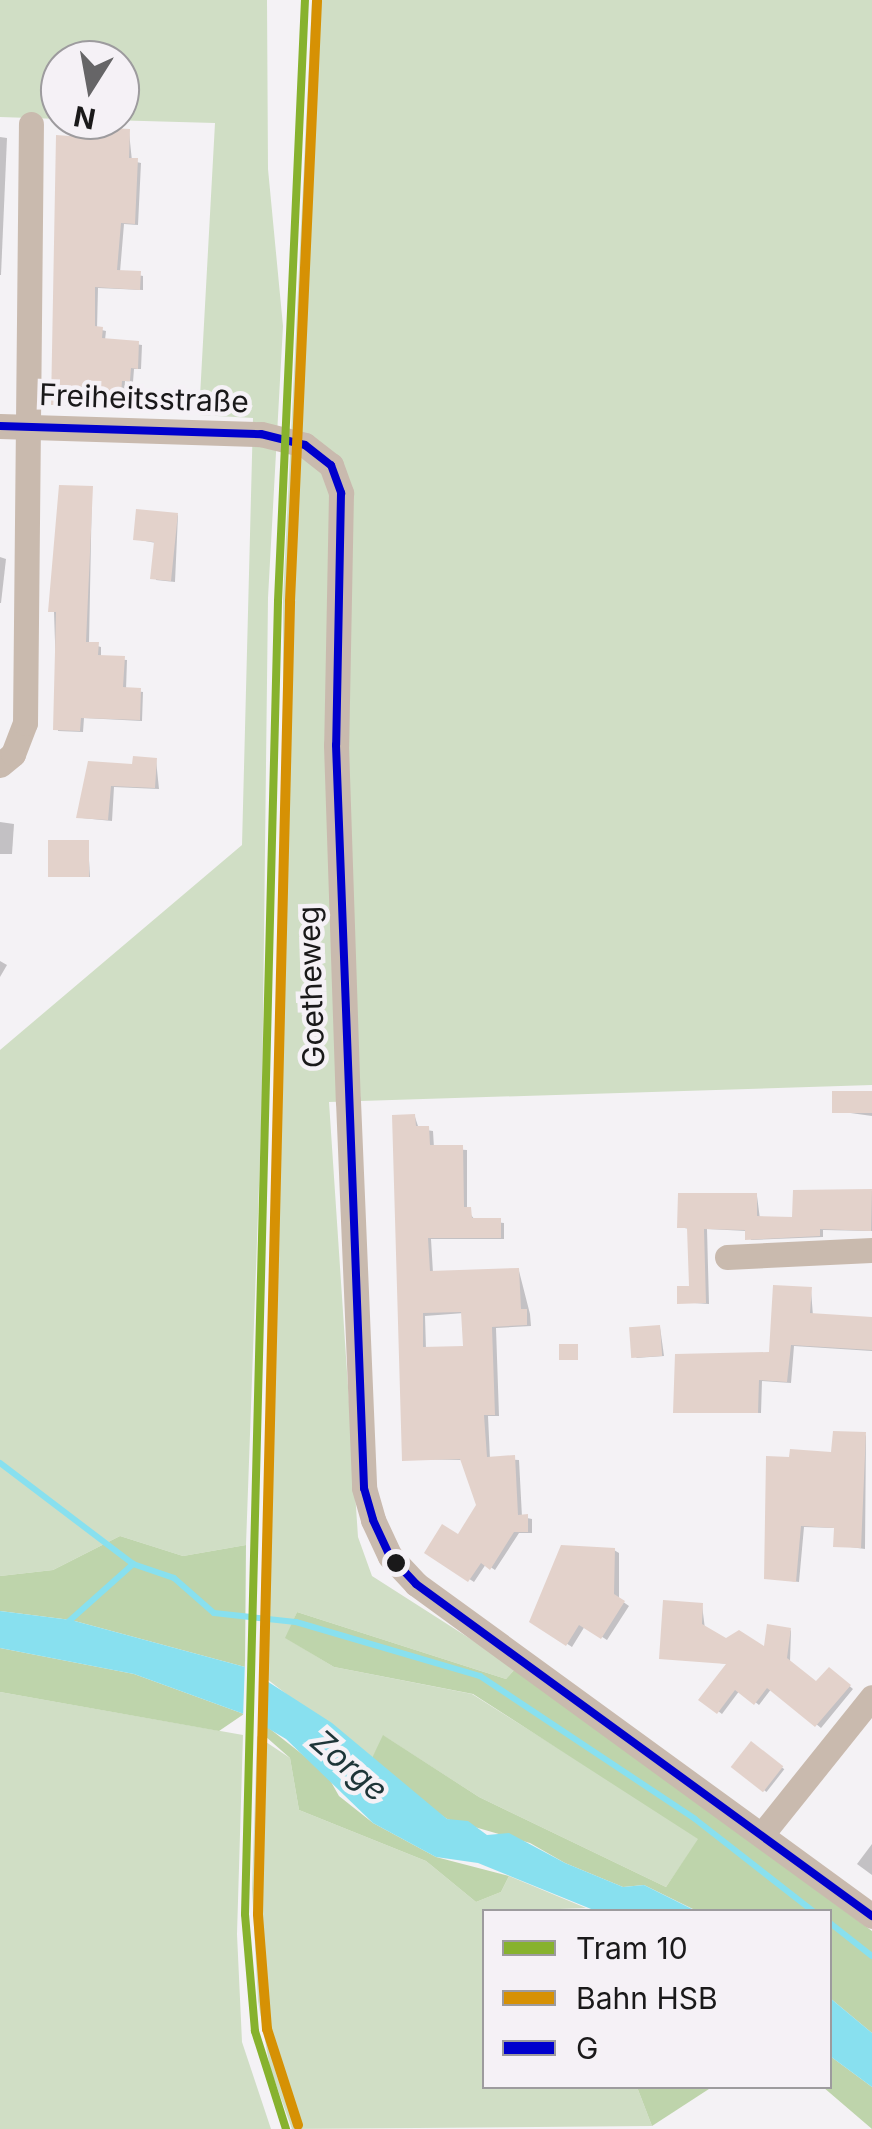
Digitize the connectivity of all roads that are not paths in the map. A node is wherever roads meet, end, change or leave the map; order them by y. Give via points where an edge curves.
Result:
1 (31, 124) dead end
2 (0, 426) edge
3 (29, 426) junction
4 (286, 438) joint
5 (0, 765) edge
6 (872, 1250) edge
7 (728, 1256) dead end
8 (872, 1697) edge
9 (763, 1832) junction
10 (872, 1916) edge

1 - 3 street
2 - 3 street, Freiheitsstraße
3 - 4 street, Freiheitsstraße
3 - 5 street via 25,723 13,754
4 - 9 street, Goetheweg via 332,465 341,492 336,745 364,1488 390,1556 454,1614
6 - 7 street
8 - 9 street
9 - 10 street

